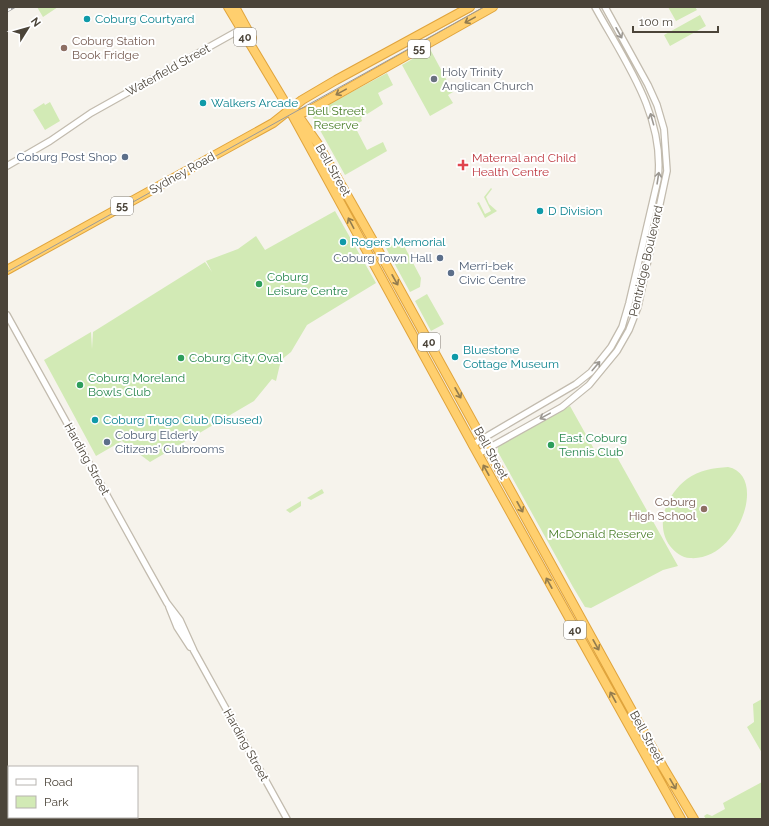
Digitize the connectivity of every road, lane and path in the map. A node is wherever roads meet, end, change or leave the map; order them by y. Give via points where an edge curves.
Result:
1 (228, 7) edge
2 (235, 7) edge
3 (470, 7) edge
4 (493, 7) edge
5 (595, 7) edge
6 (605, 7) edge
7 (243, 28) junction
8 (648, 85) junction
9 (640, 89) junction
10 (293, 112) junction
11 (666, 155) junction
12 (658, 158) junction
13 (667, 162) junction
14 (7, 166) edge
15 (350, 201) junction
16 (342, 206) junction
17 (644, 236) junction
18 (652, 238) junction
19 (7, 270) edge
20 (7, 315) edge
21 (622, 327) junction
22 (629, 330) junction
23 (611, 347) junction
24 (617, 351) junction
25 (483, 439) junction
26 (472, 445) junction
27 (488, 448) junction
28 (478, 454) junction
29 (287, 819) edge
30 (681, 819) edge
31 (694, 819) edge

1 - 7 highway, Bell Street / 40
2 - 7 highway, Bell Street / 40
3 - 10 highway, Sydney Road / 55 via 336,80
4 -> 10 highway, Sydney Road / 55
5 - 9 street, Pentridge Boulevard
6 -> 8 street, Pentridge Boulevard
7 - 10 highway, Bell Street / 40
7 - 14 street, Waterfield Street via 91,113
8 - 9 street
8 - 11 street, Pentridge Boulevard via 658,105 664,129
12 -> 9 street, Pentridge Boulevard via 655,131
10 - 15 highway, Bell Street / 40 via 326,158
10 - 16 highway, Bell Street / 40
10 - 19 highway, Sydney Road / 55
11 - 12 street
11 - 13 street, Pentridge Boulevard
12 - 13 street
17 -> 12 street, Pentridge Boulevard via 658,179
13 - 18 street, Pentridge Boulevard
15 - 16 highway
15 -> 25 highway, Bell Street / 40
26 -> 16 highway, Bell Street / 40
17 - 18 street
17 - 21 street, Pentridge Boulevard
18 - 22 street, Pentridge Boulevard via 638,307
20 - 29 street, Harding Street via 167,603 183,626 194,651
21 - 22 street
21 - 23 street, Pentridge Boulevard
22 - 24 street, Pentridge Boulevard
23 - 24 street
25 -> 23 street, Pentridge Boulevard via 576,384 591,372
24 -> 27 street, Pentridge Boulevard via 597,377 570,401
25 - 26 street, Pentridge Boulevard
25 - 27 highway, Bell Street / 40
26 - 28 highway, Bell Street / 40
27 - 28 street, Pentridge Boulevard
27 -> 31 highway, Bell Street / 40
30 -> 28 highway, Bell Street / 40

